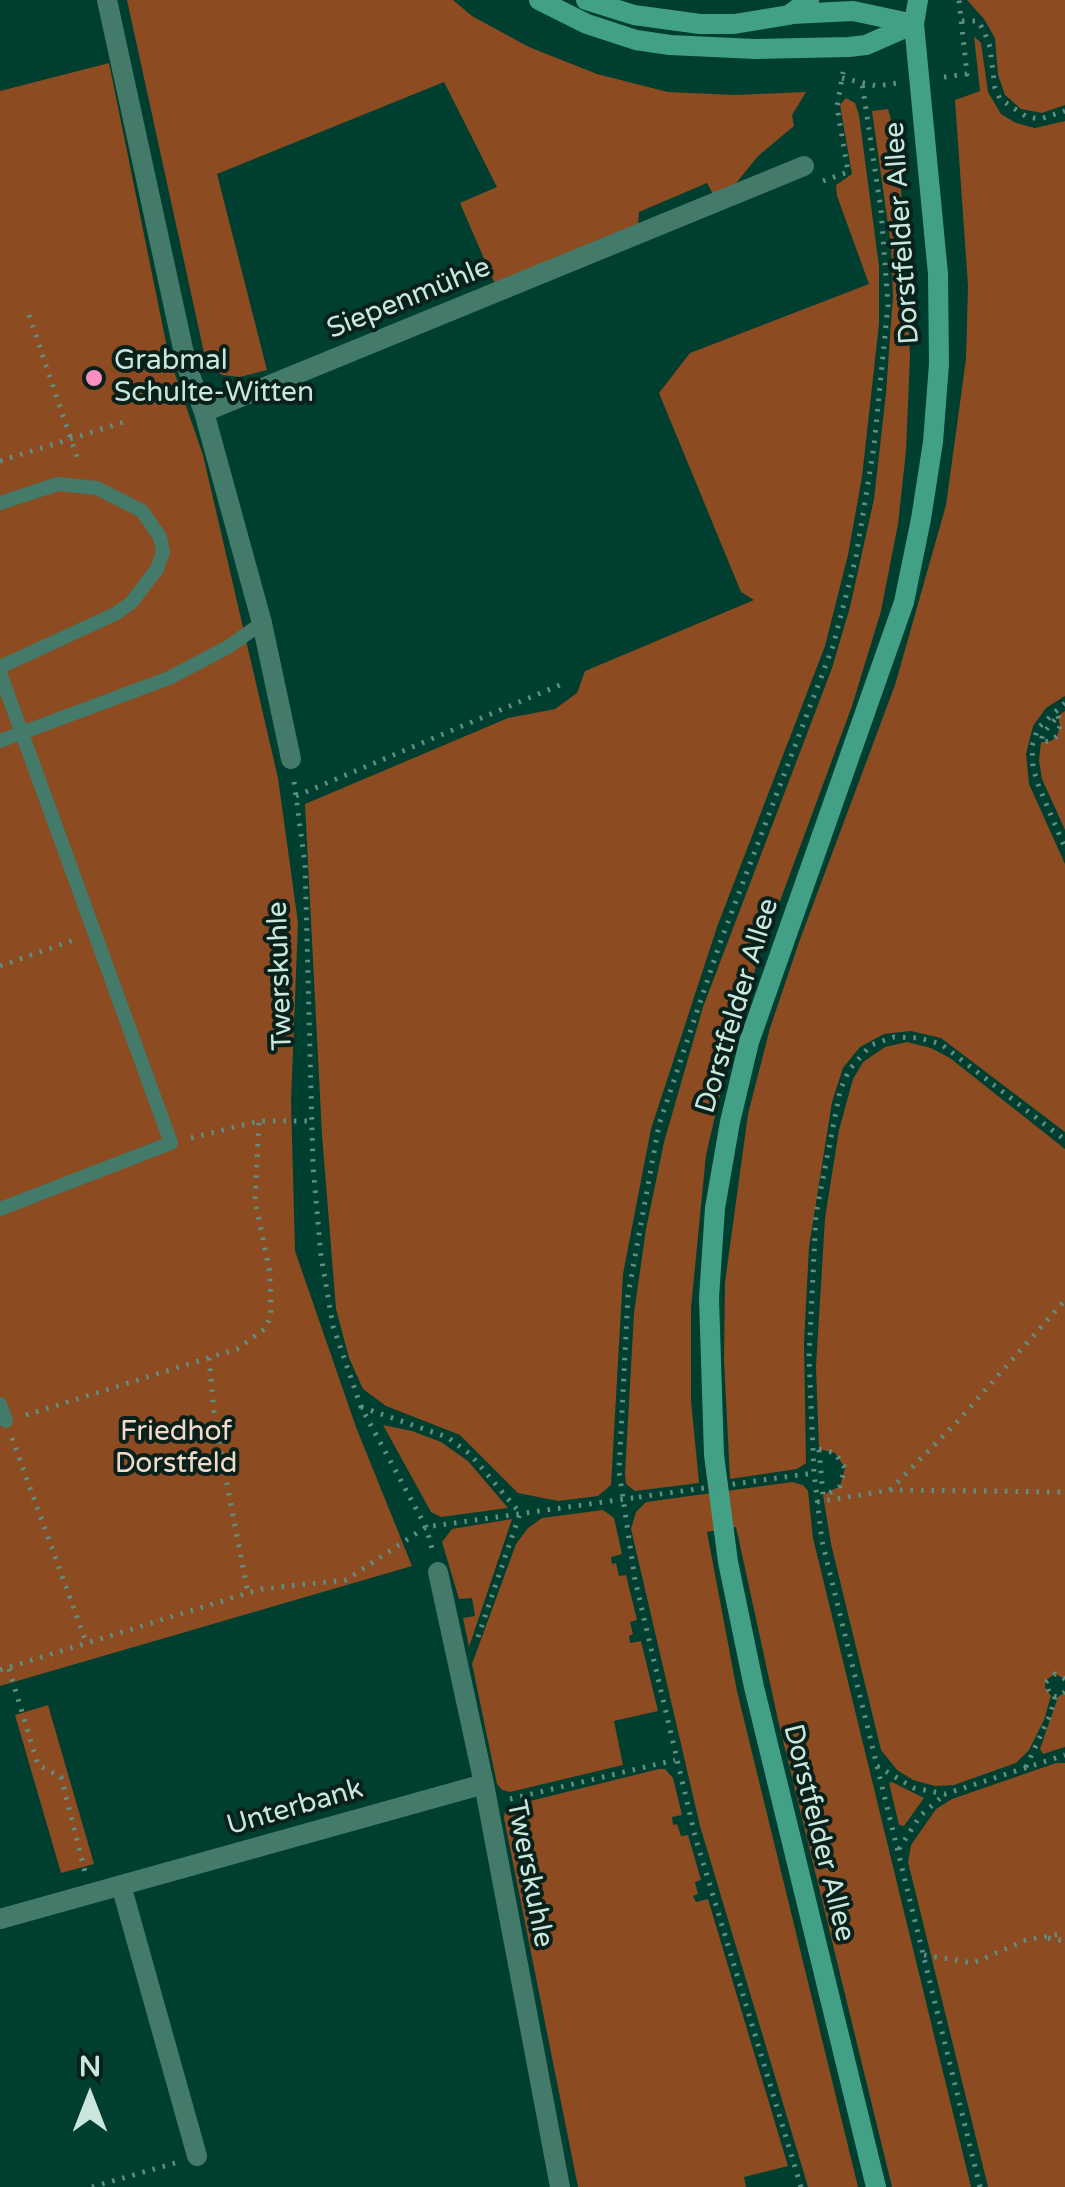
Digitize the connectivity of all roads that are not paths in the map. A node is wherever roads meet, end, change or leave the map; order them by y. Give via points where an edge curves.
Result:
1 (107, 0) edge
2 (538, 0) edge
3 (586, 0) edge
4 (809, 0) edge
5 (896, 0) edge
6 (918, 0) edge
7 (789, 15) junction
8 (914, 24) junction
9 (804, 166) road end
10 (204, 412) junction
11 (0, 503) edge
12 (262, 622) junction
13 (0, 670) edge
14 (23, 733) junction
15 (0, 741) edge
16 (292, 759) road end
17 (0, 1209) edge
18 (0, 1404) edge
19 (6, 1421) road end
20 (438, 1572) dead end
21 (486, 1794) junction
22 (121, 1885) junction
23 (0, 1919) edge
24 (197, 2156) road end
25 (560, 2187) edge
26 (876, 2187) edge

1 - 10 street via 187,366
2 - 8 main road via 587,24 670,45 848,47
3 - 7 main road via 700,24
4 - 7 main road
5 - 8 main road
6 - 8 main road, Dorstfelder Allee
7 - 8 main road via 853,11
8 - 26 main road, Dorstfelder Allee via 938,274 939,364 921,519 904,602 750,1042 718,1191 708,1298 714,1455 728,1562
9 - 10 street, Siepenmühle
10 - 12 street
11 - 13 lane via 58,484 87,486 142,510 160,536 162,552 143,591 114,614
12 - 14 lane via 170,678
12 - 16 street
13 - 14 lane
14 - 15 lane
14 - 17 lane via 171,1144
18 - 19 lane
20 - 21 street, Twerskuhle
21 - 22 street, Unterbank
21 - 25 street, Twerskuhle
22 - 23 street, Unterbank
22 - 24 street

